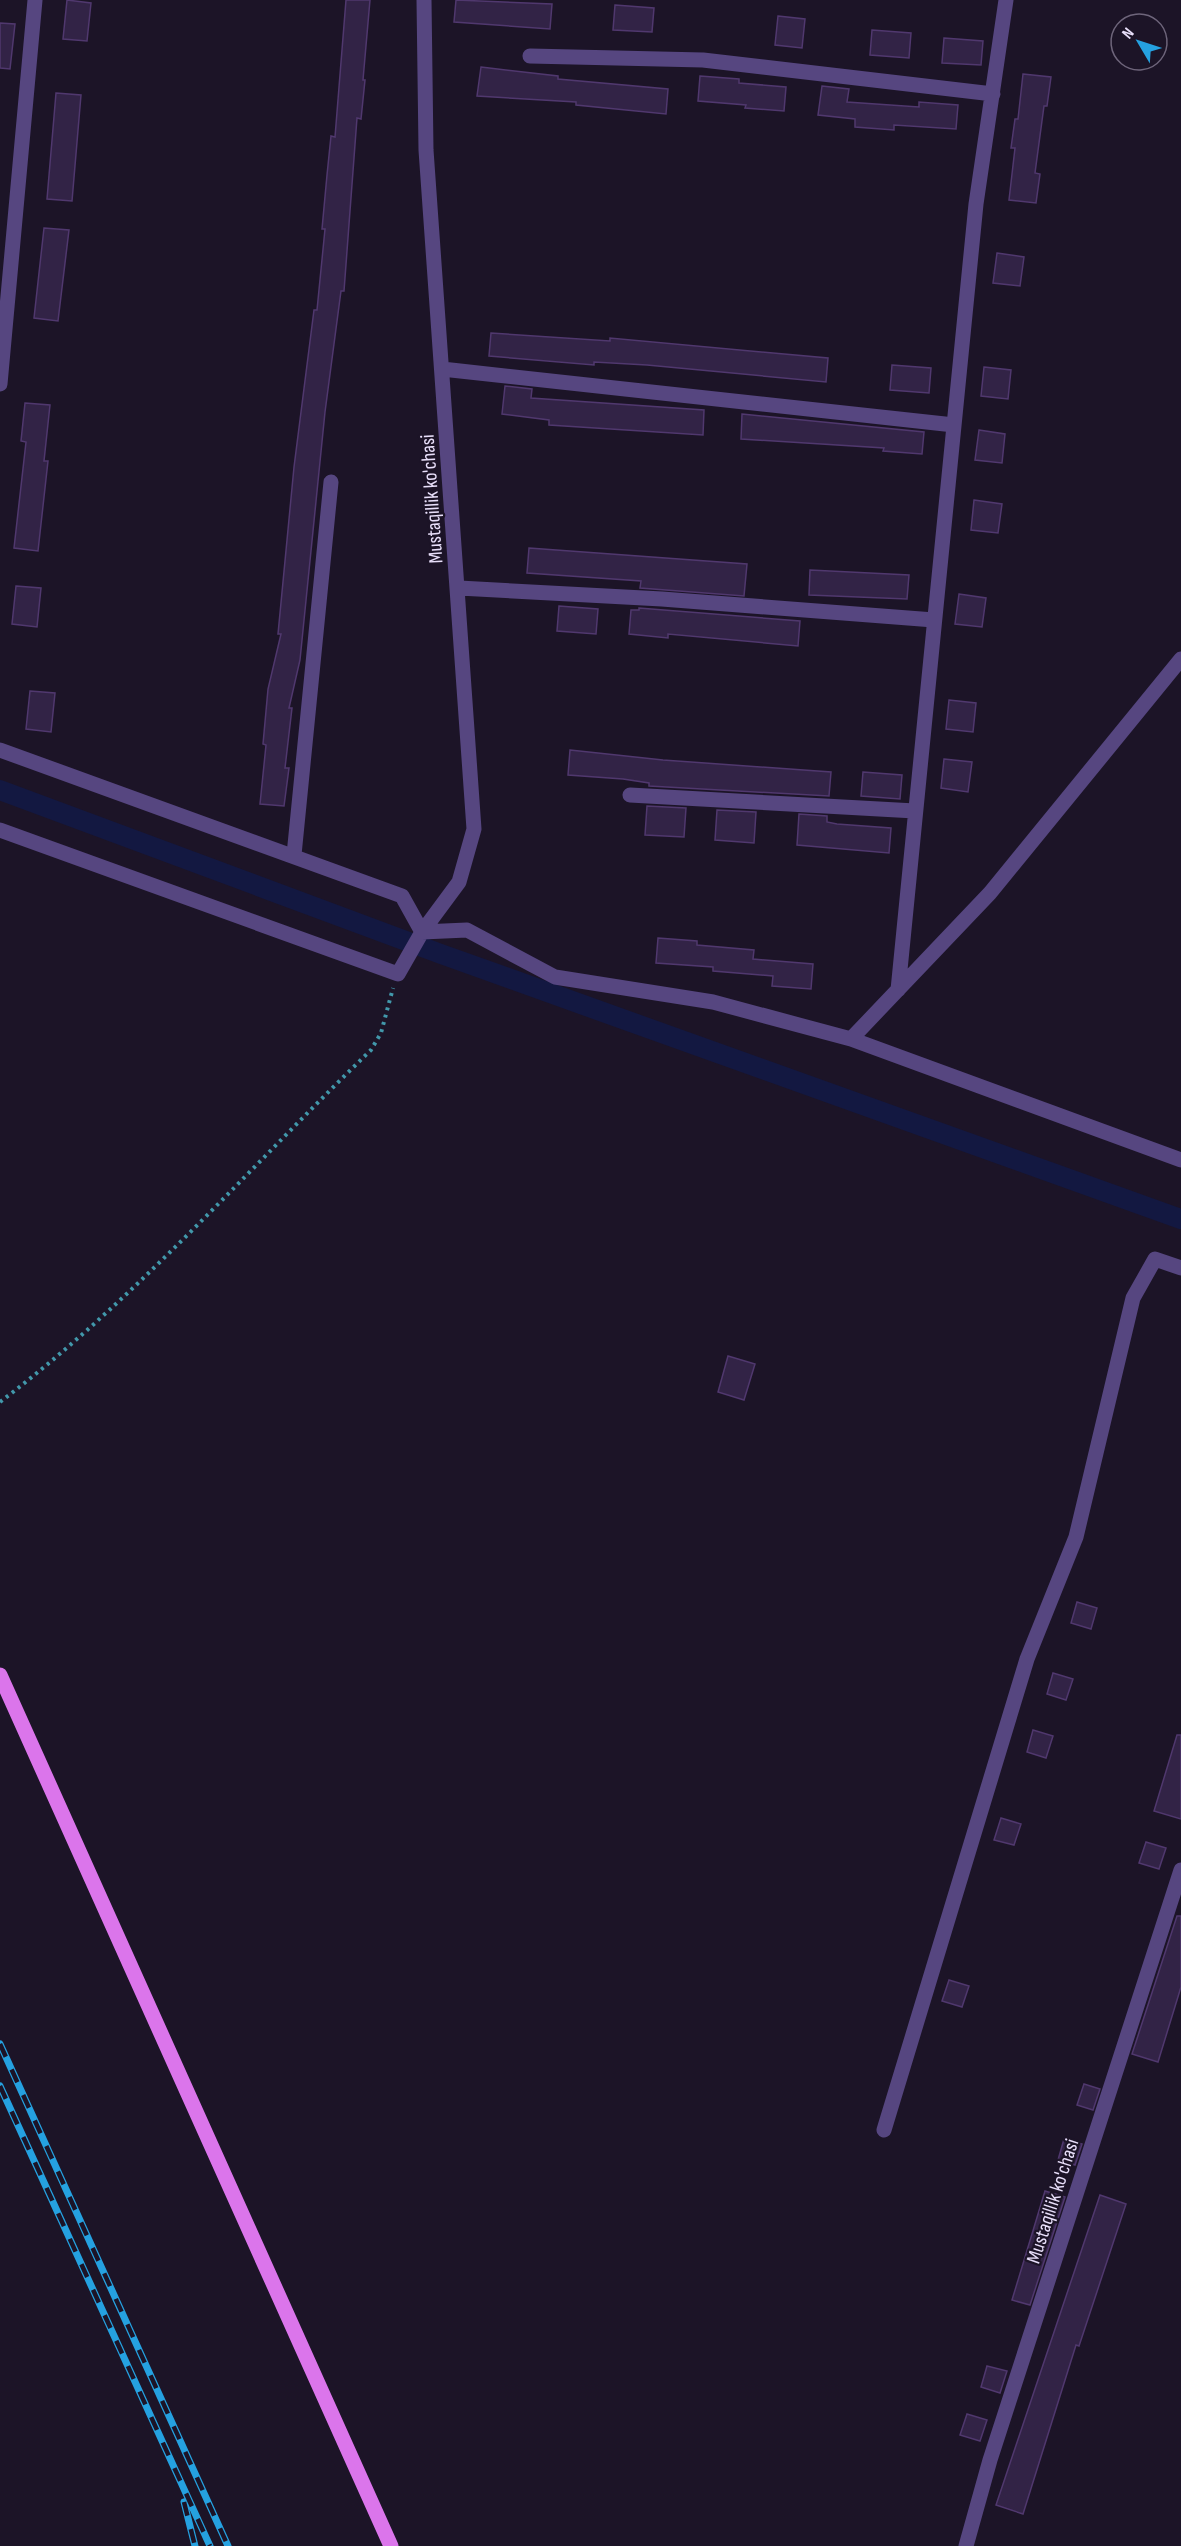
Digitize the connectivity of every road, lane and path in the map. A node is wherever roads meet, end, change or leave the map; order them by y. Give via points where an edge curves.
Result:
1 (35, 0) edge
2 (424, 0) edge
3 (1006, 0) edge
4 (530, 56) dead end
5 (993, 94) junction
6 (442, 369) junction
7 (0, 384) edge
8 (954, 425) junction
9 (331, 482) dead end
10 (459, 588) junction
11 (934, 620) junction
12 (1181, 659) edge
13 (0, 750) edge
14 (630, 795) dead end
15 (915, 811) junction
16 (0, 830) edge
17 (294, 855) junction
18 (422, 932) junction
19 (398, 974) junction
20 (898, 990) junction
21 (851, 1039) junction
22 (1181, 1160) edge
23 (1181, 1268) edge
24 (0, 1402) edge
25 (0, 1676) edge
26 (1181, 1870) edge
27 (884, 2130) dead end
28 (391, 2546) edge
29 (966, 2546) edge

1 - 7 street
2 - 6 street, Mustaqillik ko'chasi via 426,150
3 - 5 street
4 - 5 street via 703,60
5 - 8 street via 976,204
6 - 8 street
6 - 10 street, Mustaqillik ko'chasi
8 - 11 street
9 - 17 street
10 - 11 street
10 - 18 street, Mustaqillik ko'chasi via 474,829 459,882
11 - 15 street
12 - 20 street via 990,893
13 - 17 street
14 - 15 street
15 - 20 street
16 - 19 street
17 - 18 street via 402,897
18 - 19 street, Mustaqillik ko'chasi
18 - 21 street via 467,930 555,976 713,1002
19 - 24 path via 381,1033 371,1050 172,1249 36,1374
20 - 21 street
21 - 22 street
23 - 27 street via 1155,1259 1133,1298 1076,1537 1028,1659
25 - 28 main road
26 - 29 street, Mustaqillik ko'chasi via 990,2460

